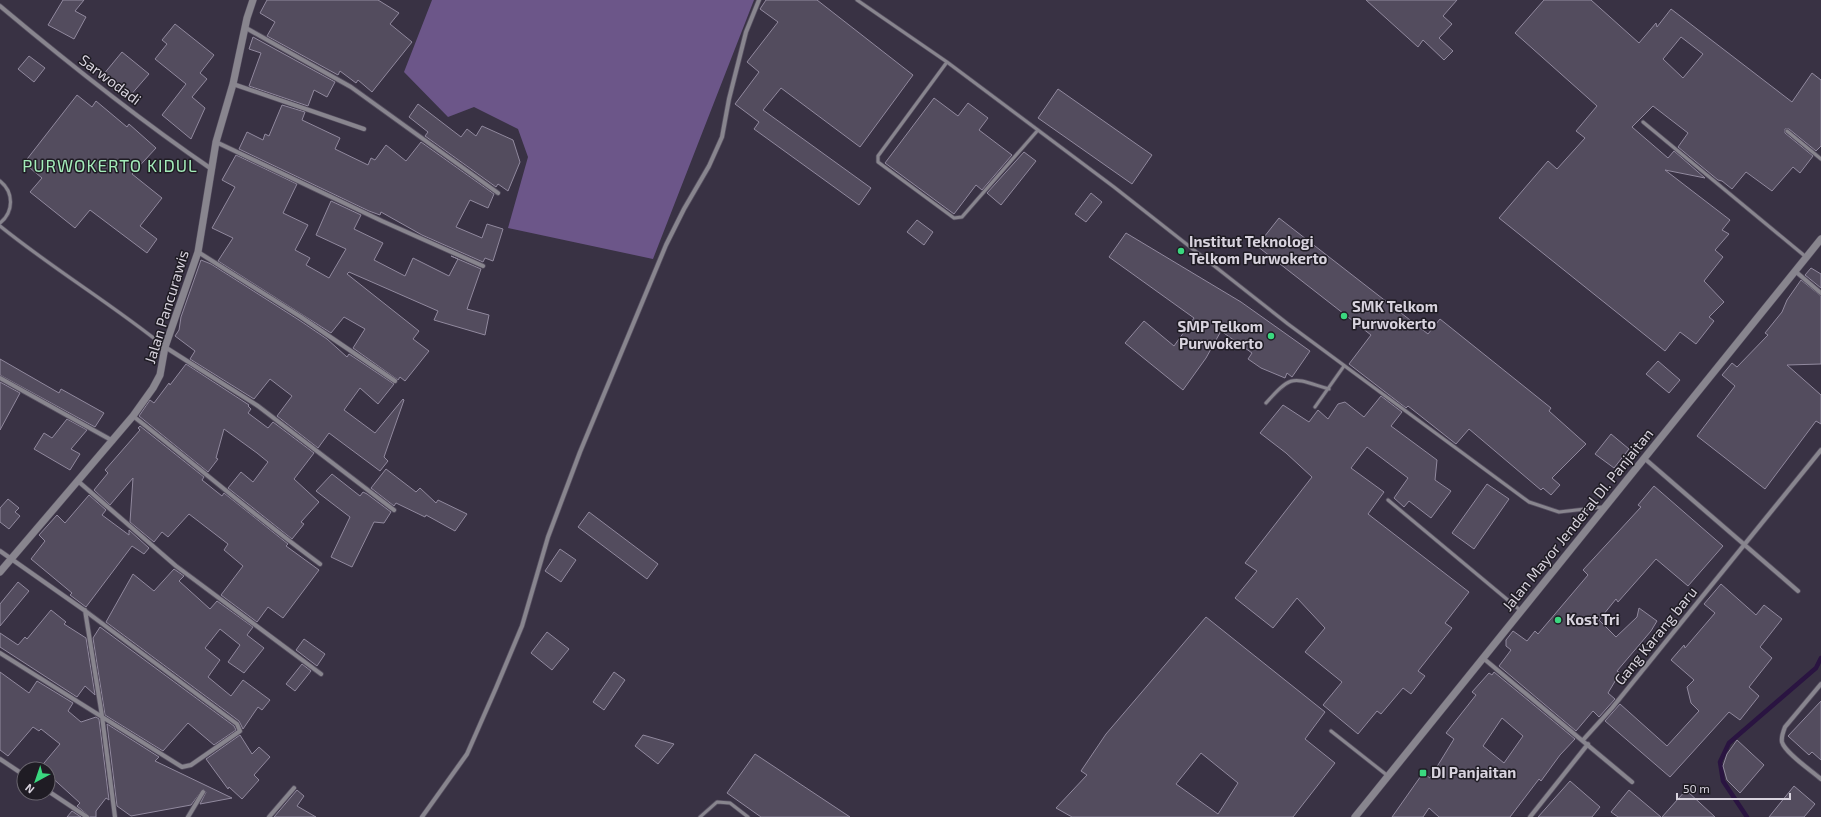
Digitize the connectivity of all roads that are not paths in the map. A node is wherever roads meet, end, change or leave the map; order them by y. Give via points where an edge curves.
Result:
1 (253, 0) edge
2 (759, 0) edge
3 (857, 0) edge
4 (0, 6) edge
5 (246, 28) junction
6 (947, 62) junction
7 (233, 84) junction
8 (1643, 122) dead end
9 (364, 129) dead end
10 (1038, 130) junction
11 (1787, 131) dead end
12 (216, 142) junction
13 (1821, 159) edge
14 (210, 168) junction
15 (0, 181) edge
16 (498, 193) dead end
17 (0, 223) edge
18 (0, 226) edge
19 (1821, 239) edge
20 (198, 252) junction
21 (1806, 257) junction
22 (483, 266) dead end
23 (1795, 271) junction
24 (1821, 293) edge
25 (165, 347) junction
26 (1344, 366) junction
27 (0, 378) edge
28 (395, 381) dead end
29 (1329, 389) junction
30 (1266, 403) dead end
31 (1315, 406) dead end
32 (133, 416) junction
33 (113, 441) junction
34 (1821, 450) edge
35 (1644, 458) junction
36 (78, 482) junction
37 (1388, 500) dead end
38 (1605, 507) junction
39 (394, 510) dead end
40 (1746, 545) junction
41 (0, 551) edge
42 (10, 560) junction
43 (320, 564) dead end
44 (0, 572) edge
45 (1798, 591) dead end
46 (84, 610) junction
47 (1521, 611) junction
48 (0, 653) edge
49 (1483, 658) junction
50 (321, 674) dead end
51 (1821, 684) edge
52 (102, 716) junction
53 (1331, 730) dead end
54 (1583, 740) junction
55 (1588, 744) junction
56 (0, 759) edge
57 (16, 770) edge
58 (1388, 776) junction
59 (1821, 778) edge
60 (1632, 782) dead end
61 (294, 788) dead end
62 (203, 792) dead end
63 (56, 796) edge
64 (86, 817) edge
65 (115, 817) edge
66 (188, 817) edge
67 (269, 817) edge
68 (422, 817) edge
69 (700, 817) edge
70 (748, 817) edge
71 (1355, 817) edge
72 (1530, 817) edge

1 - 5 street, Jalan Pancurawis
2 - 68 street via 746,32 722,137 666,245 583,445 548,537 522,626 499,682 467,754
3 - 6 lane
4 - 14 street, Sarwodadi via 64,60 162,135
5 - 7 street, Jalan Pancurawis
5 - 16 street via 351,87
6 - 10 lane
6 - 10 lane via 878,156 878,162 954,218 962,217
7 - 9 street
7 - 12 street, Jalan Pancurawis
8 - 21 lane
10 - 26 lane
11 - 13 lane
12 - 14 street, Jalan Pancurawis
12 - 22 street
14 - 20 street, Jalan Pancurawis
15 - 17 lane via 11,196 7,216
18 - 25 lane via 34,254 142,328
19 - 21 street, Jalan Mayor Jenderal DI. Panjaitan
20 - 25 street, Jalan Pancurawis
20 - 28 street via 301,317
21 - 23 street, Jalan Mayor Jenderal DI. Panjaitan
23 - 24 street
23 - 35 street, Jalan Mayor Jenderal DI. Panjaitan
25 - 32 street, Jalan Pancurawis via 160,375
25 - 39 street via 258,406
26 - 29 lane
26 - 38 lane via 1529,502 1559,512
27 - 33 street
29 - 30 lane via 1289,380
29 - 31 lane
32 - 33 street, Jalan Pancurawis
32 - 43 street via 268,526
33 - 36 street, Jalan Pancurawis
34 - 40 street, Gang Karang baru
35 - 38 street, Jalan Mayor Jenderal DI. Panjaitan
35 - 40 street
36 - 42 street, Jalan Pancurawis
36 - 50 street via 176,566
37 - 47 lane
38 - 47 street, Jalan Mayor Jenderal DI. Panjaitan
40 - 45 street
40 - 54 street, Gang Karang baru
41 - 42 street
42 - 44 street, Jalan Pancurawis
42 - 46 street
46 - 52 street
46 - 52 street via 238,724 240,731 191,765 182,767
47 - 49 street, Jalan Mayor Jenderal DI. Panjaitan
48 - 52 street
49 - 54 street
49 - 58 street, Jalan Mayor Jenderal DI. Panjaitan
51 - 59 street via 1785,727 1782,743
52 - 65 street
53 - 58 lane
54 - 55 street
55 - 60 street
55 - 72 street
56 - 57 street
58 - 71 street, Jalan Mayor Jenderal DI. Panjaitan
61 - 67 street
62 - 66 street
63 - 64 street
69 - 70 lane via 717,802 730,803

